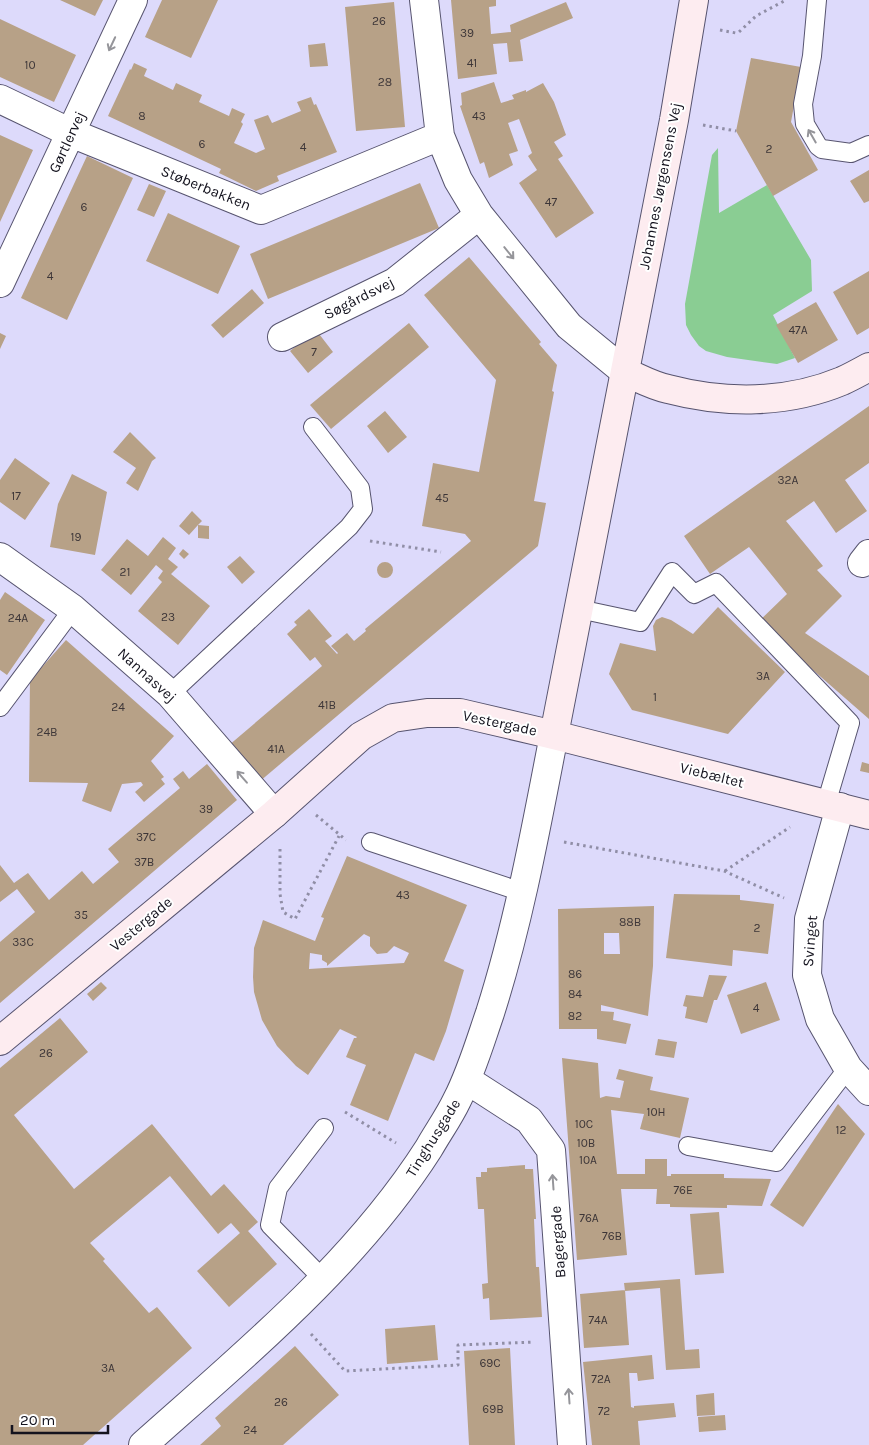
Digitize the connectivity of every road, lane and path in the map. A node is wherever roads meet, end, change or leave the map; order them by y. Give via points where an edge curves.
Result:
1 (133, 0) edge
2 (424, 0) edge
3 (786, 0) edge
4 (818, 0) edge
5 (692, 12) edge
6 (0, 100) edge
7 (71, 133) junction
8 (440, 136) junction
9 (869, 144) edge
10 (479, 215) junction
11 (0, 283) edge
12 (282, 337) dead end
13 (869, 367) edge
14 (625, 372) junction
15 (313, 427) dead end
16 (349, 527) junction
17 (441, 552) dead end
18 (0, 557) edge
19 (73, 609) junction
20 (579, 609) junction
21 (170, 694) junction
22 (0, 707) edge
23 (554, 735) junction
24 (833, 805) junction
25 (277, 811) junction
26 (869, 815) edge
27 (339, 836) dead end
28 (534, 837) junction
29 (371, 842) dead end
30 (724, 871) junction
31 (522, 892) junction
32 (812, 910) junction
33 (0, 1041) edge
34 (848, 1068) junction
35 (467, 1080) junction
36 (869, 1091) edge
37 (324, 1128) joint
38 (688, 1146) dead end
39 (422, 1158) junction
40 (323, 1279) junction
41 (316, 1340) dead end
42 (565, 1340) junction
43 (143, 1445) edge
44 (572, 1445) edge

1 -> 7 street, Gørtlervej
2 - 8 street
3 - 5 path via 756,16 736,33
9 -> 4 lane via 851,154 822,148 805,124 803,104
5 - 14 street, Johannes Jørgensens Vej
6 - 7 street, Støberbakken
7 - 8 street, Støberbakken via 261,210
7 - 11 street, Gørtlervej
8 - 10 street via 458,180
10 - 12 street, Søgårdsvej via 395,282
10 -> 14 street via 569,326
13 - 14 street via 841,382 798,395 754,400 710,398 666,389
14 - 20 street, Vestergade
15 - 16 lane via 360,488 363,509
16 - 17 path via 368,540
16 - 21 lane
18 - 19 street, Nannasvej
19 - 21 street, Nannasvej
19 - 22 lane
20 - 23 street, Vestergade
20 - 24 lane via 640,622 672,572 694,594 716,583 850,723
25 -> 21 street, Nannasvej
23 - 24 street, Viebæltet
23 - 25 street, Vestergade via 460,713 427,712 393,718 360,736
23 - 28 street, Tinghusgade
24 - 26 street, Viebæltet
24 - 30 path
24 - 32 street, Svinget
25 - 27 path via 280,894 283,912 295,919
25 - 33 street, Vestergade
28 - 30 path
28 - 31 street, Tinghusgade
29 - 31 lane
30 - 32 path
31 - 35 street, Tinghusgade via 498,988
32 - 34 street, Svinget via 807,975 820,1019
34 - 36 street, Svinget
34 - 38 lane via 776,1162
35 - 39 street, Tinghusgade
42 -> 35 street, Bagergade via 551,1150 529,1120
37 - 39 path via 340,1109
37 - 40 lane via 278,1188 270,1225
39 - 40 street, Tinghusgade via 389,1206
40 - 43 street, Tinghusgade
41 - 42 path via 345,1371 458,1365 458,1345
44 -> 42 street, Bagergade

